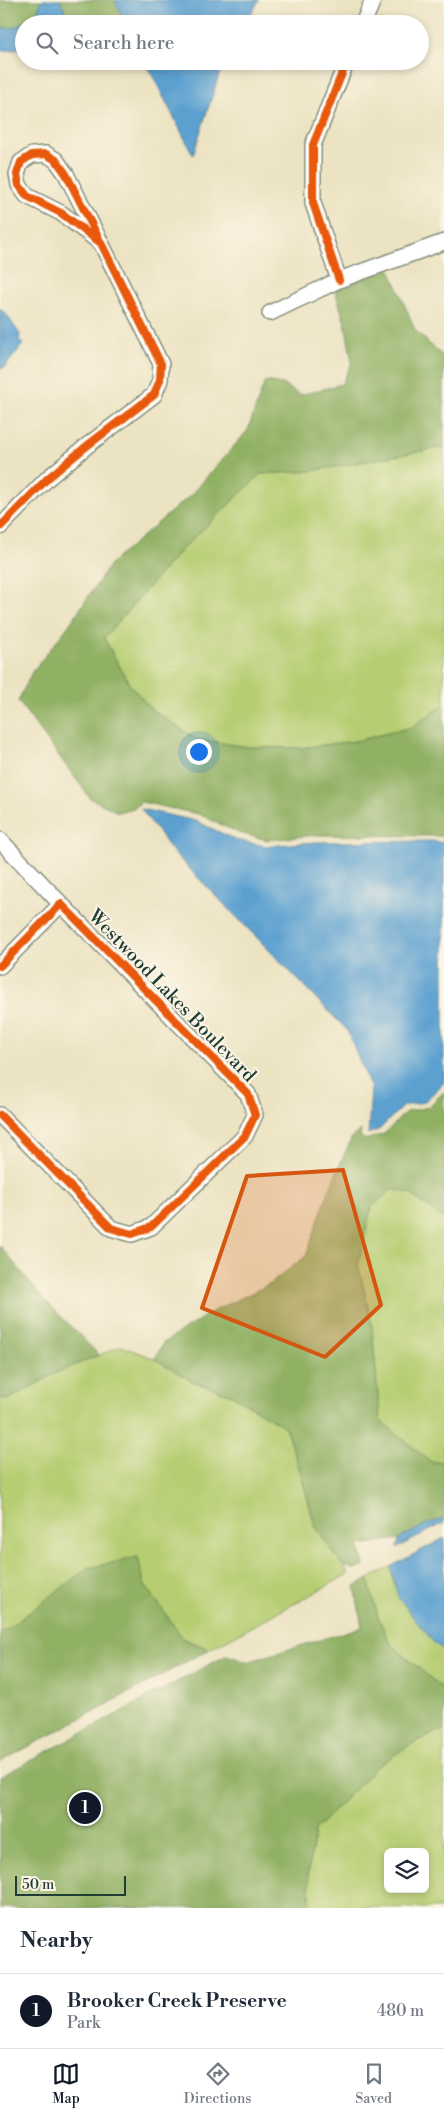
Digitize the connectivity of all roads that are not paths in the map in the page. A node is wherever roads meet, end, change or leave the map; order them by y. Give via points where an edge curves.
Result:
1 (373, 0) edge
2 (367, 15) edge
3 (343, 70) edge
4 (444, 242) edge
5 (101, 243) junction
6 (339, 280) junction
7 (270, 313) dead end
8 (0, 527) edge
9 (0, 840) edge
10 (61, 904) junction
11 (0, 966) edge
12 (0, 1115) edge

1 - 2 street
3 - 6 street via 312,144 313,203
4 - 6 street
5 - 5 street via 61,213 27,196 19,185 17,174 21,162 32,155 46,154 56,160
5 - 8 street via 161,364 160,380 154,395 48,478
6 - 7 street
9 - 10 street, Westwood Lakes Boulevard
10 - 11 street
10 - 12 street, Westwood Lakes Boulevard via 248,1094 255,1116 245,1136 152,1227 132,1234 111,1228

